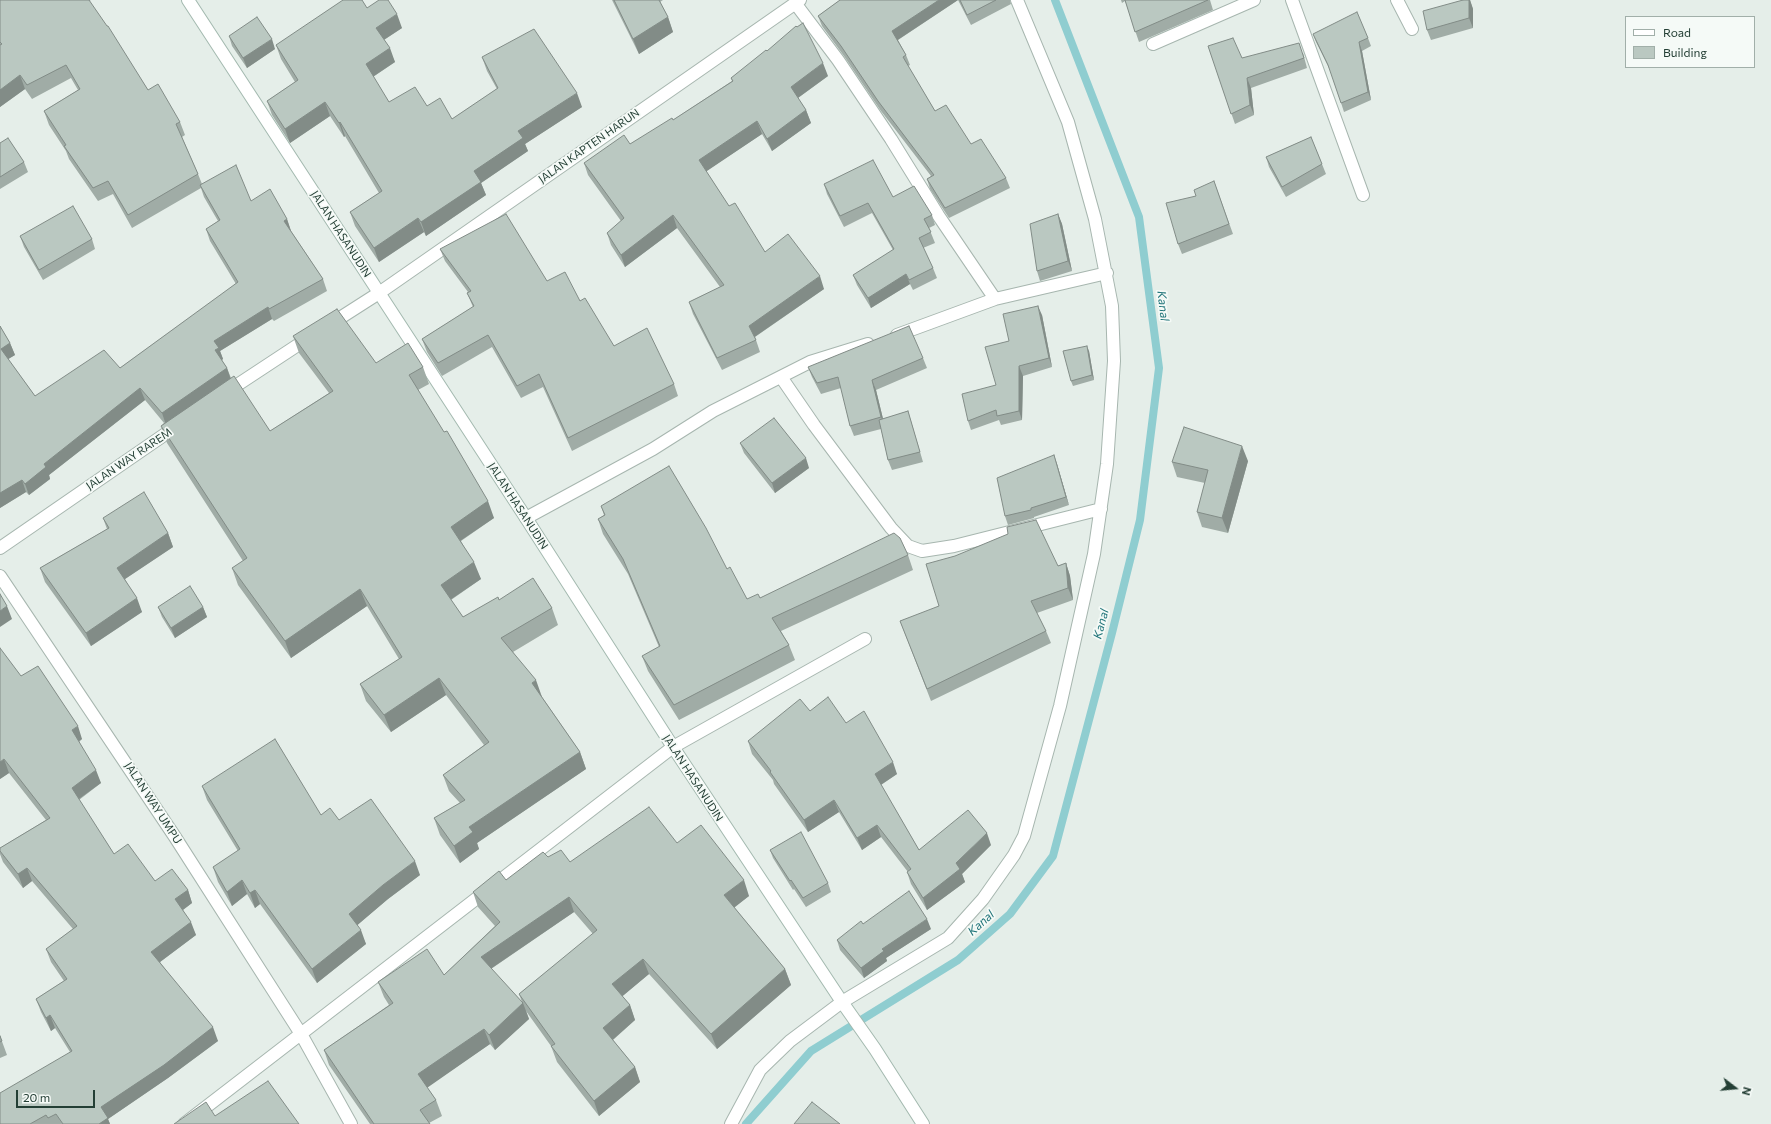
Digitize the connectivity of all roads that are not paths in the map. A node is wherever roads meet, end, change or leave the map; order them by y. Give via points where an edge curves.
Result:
1 (188, 0) edge
2 (1017, 0) edge
3 (1254, 0) edge
4 (1292, 0) edge
5 (1397, 0) edge
6 (798, 2) edge
7 (1412, 28) dead end
8 (1153, 44) dead end
9 (1363, 195) dead end
10 (1107, 273) junction
11 (380, 293) junction
12 (996, 299) junction
13 (781, 377) junction
14 (215, 400) edge
15 (189, 418) edge
16 (1101, 509) junction
17 (526, 518) junction
18 (0, 548) edge
19 (0, 576) edge
20 (865, 639) dead end
21 (673, 747) junction
22 (845, 1006) junction
23 (301, 1034) junction
24 (184, 1124) edge
25 (351, 1124) edge
26 (731, 1124) edge
27 (922, 1124) edge

1 - 11 street, JALAN HASANUDIN
2 - 10 street via 1068,122
3 - 8 street
4 - 9 street
5 - 7 street
6 - 11 street, JALAN KAPTEN HARUN
6 - 12 street
10 - 12 street
10 - 16 street via 1112,306 1114,362 1107,464
11 - 14 street
11 - 17 street, JALAN HASANUDIN
12 - 13 street via 810,362
13 - 16 street via 891,528 908,546 922,551 954,546
13 - 17 street via 712,411 653,449
15 - 18 street, JALAN WAY RAREM
16 - 22 street via 1094,554 1060,706 1024,836 983,899 948,938
17 - 21 street, JALAN HASANUDIN
19 - 23 street, JALAN WAY UMPU via 121,754
20 - 21 street
21 - 22 street, JALAN HASANUDIN
21 - 23 street
22 - 26 street via 790,1041 760,1070
22 - 27 street, JALAN HASANUDIN
23 - 24 street
23 - 25 street, JALAN WAY UMPU

